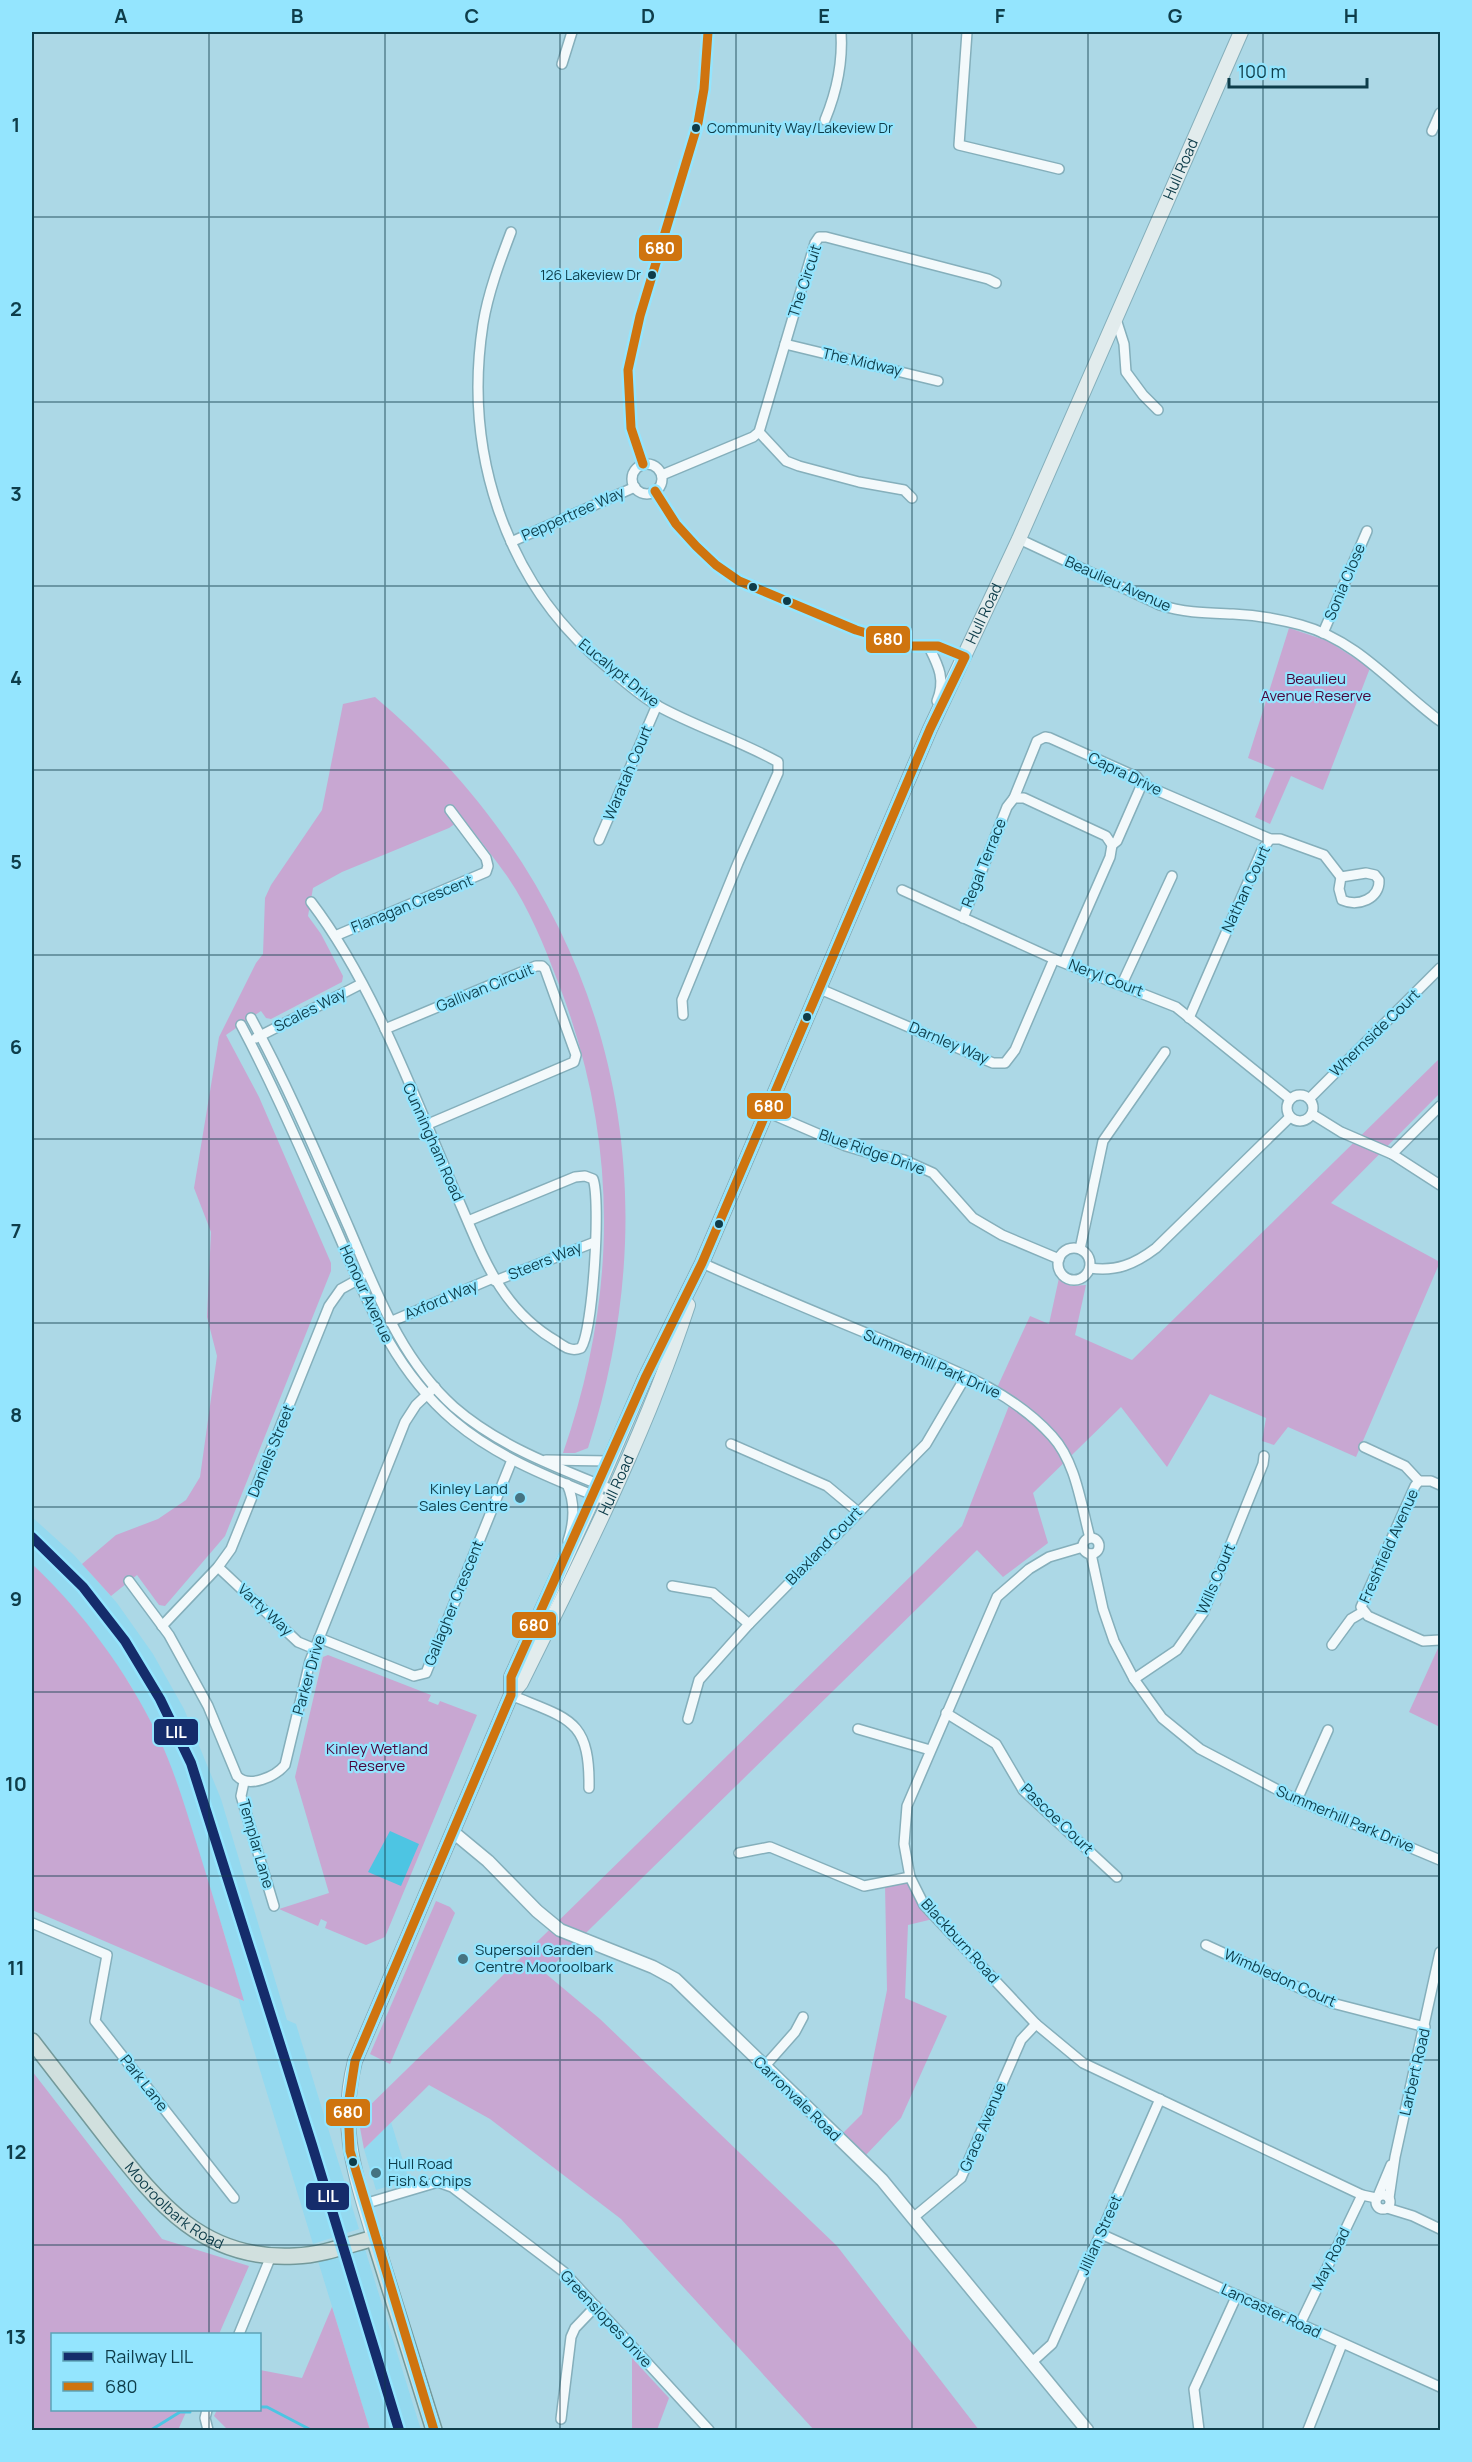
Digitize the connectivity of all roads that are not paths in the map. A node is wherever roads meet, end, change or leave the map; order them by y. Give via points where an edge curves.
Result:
1 (572, 32) edge
2 (708, 32) edge
3 (842, 32) edge
4 (967, 32) edge
5 (1241, 32) edge
6 (562, 64) dead end
7 (1440, 114) edge
8 (825, 120) dead end
9 (1432, 131) dead end
10 (1059, 169) dead end
11 (511, 232) dead end
12 (996, 283) dead end
13 (1116, 319) junction
14 (785, 344) junction
15 (938, 381) dead end
16 (1158, 410) dead end
17 (759, 432) junction
18 (643, 464) junction
19 (662, 475) junction
20 (635, 487) junction
21 (655, 491) junction
22 (912, 498) dead end
23 (1367, 531) dead end
24 (1019, 539) junction
25 (511, 542) junction
26 (1323, 633) junction
27 (928, 645) junction
28 (965, 657) junction
29 (657, 705) junction
30 (1440, 721) edge
31 (930, 729) junction
32 (1142, 784) junction
33 (1014, 798) junction
34 (450, 810) dead end
35 (1270, 839) junction
36 (599, 840) dead end
37 (1112, 845) junction
38 (1172, 876) dead end
39 (1341, 877) junction
40 (902, 891) dead end
41 (310, 902) dead end
42 (963, 918) junction
43 (335, 936) junction
44 (1059, 960) junction
45 (1440, 968) edge
46 (361, 984) junction
47 (1122, 984) junction
48 (820, 989) junction
49 (682, 1015) dead end
50 (251, 1018) dead end
51 (1189, 1018) junction
52 (241, 1025) dead end
53 (384, 1029) junction
54 (260, 1036) junction
55 (250, 1042) junction
56 (1165, 1052) dead end
57 (1310, 1098) junction
58 (1290, 1099) junction
59 (1440, 1106) edge
60 (767, 1112) junction
61 (1312, 1114) junction
62 (1290, 1117) junction
63 (426, 1125) junction
64 (1392, 1154) junction
65 (1440, 1185) edge
66 (468, 1221) junction
67 (595, 1242) junction
68 (1080, 1249) junction
69 (1059, 1260) junction
70 (702, 1263) junction
71 (1090, 1268) junction
72 (368, 1274) junction
73 (357, 1279) junction
74 (494, 1279) junction
75 (390, 1322) junction
76 (966, 1376) junction
77 (435, 1388) junction
78 (426, 1395) junction
79 (731, 1444) dead end
80 (1365, 1447) dead end
81 (1264, 1456) dead end
82 (512, 1460) junction
83 (541, 1460) junction
84 (609, 1461) junction
85 (1419, 1481) junction
86 (567, 1484) junction
87 (1440, 1485) edge
88 (597, 1490) junction
89 (612, 1497) junction
90 (857, 1512) junction
91 (1090, 1538) junction
92 (1083, 1547) junction
93 (1091, 1554) junction
94 (218, 1567) junction
95 (129, 1581) dead end
96 (672, 1586) dead end
97 (545, 1602) junction
98 (1363, 1612) junction
99 (749, 1624) junction
100 (162, 1626) junction
101 (319, 1638) junction
102 (1440, 1640) edge
103 (1332, 1645) dead end
104 (315, 1649) junction
105 (1134, 1679) junction
106 (511, 1695) junction
107 (946, 1713) junction
108 (688, 1719) dead end
109 (858, 1729) dead end
110 (1328, 1730) dead end
111 (930, 1750) junction
112 (244, 1782) junction
113 (589, 1788) dead end
114 (1297, 1800) junction
115 (453, 1833) junction
116 (739, 1853) dead end
117 (1440, 1860) edge
118 (910, 1877) junction
119 (1117, 1877) dead end
120 (274, 1906) dead end
121 (32, 1923) edge
122 (1206, 1945) dead end
123 (1440, 1952) edge
124 (803, 2017) dead end
125 (1036, 2024) junction
126 (1425, 2027) junction
127 (32, 2041) edge
128 (764, 2067) junction
129 (1160, 2099) junction
130 (1395, 2157) junction
131 (1362, 2195) junction
132 (234, 2198) dead end
133 (1377, 2200) junction
134 (1389, 2202) junction
135 (364, 2205) junction
136 (914, 2217) junction
137 (1440, 2229) edge
138 (1101, 2234) junction
139 (374, 2238) junction
140 (271, 2256) junction
141 (1237, 2295) junction
142 (596, 2306) junction
143 (1300, 2324) junction
144 (239, 2333) edge
145 (1342, 2344) junction
146 (1031, 2363) junction
147 (1440, 2387) edge
148 (207, 2411) edge
149 (561, 2419) dead end
150 (208, 2430) edge
151 (434, 2430) edge
152 (709, 2430) edge
153 (1087, 2430) edge
154 (1199, 2430) edge
155 (1308, 2430) edge

1 - 6 street
2 - 18 street via 698,123 640,316 628,370 632,428
3 - 8 street via 839,79
4 - 10 street via 959,145
5 - 13 main road, Hull Road
7 - 9 street
11 - 25 street, Eucalypt Drive via 483,322 479,379 479,423 487,476
12 - 14 street, The Circuit via 819,237
13 - 16 street via 1124,344 1126,372
13 - 24 main road, Hull Road
14 - 15 street, The Midway
14 - 17 street, The Circuit
17 - 19 street
17 - 22 street via 786,461 904,490
18 - 19 street via 653,465
18 - 20 street via 634,473
19 - 21 street
20 - 21 street via 642,492
20 - 25 street, Peppertree Way
21 - 27 street via 696,546 739,581 856,630 910,646
23 - 26 street, Sonia Close
24 - 26 street, Beaulieu Avenue via 1179,611 1259,616
24 - 28 main road, Hull Road
25 - 29 street, Eucalypt Drive via 523,569 563,626 589,653
26 - 30 street, Beaulieu Avenue via 1371,661
27 - 28 street
27 - 31 street via 942,684
28 - 31 main road, Hull Road
29 - 36 street, Waratah Court
29 - 49 street, Eucalypt Drive via 778,762 778,773 682,1000
31 - 48 main road, Hull Road
32 - 33 street, Capra Drive via 1137,777 1045,737 1034,747
32 - 35 street, Capra Drive
32 - 37 street
33 - 37 street via 1024,798 1106,836
33 - 42 street, Regal Terrace
34 - 43 street, Flanagan Crescent via 486,858 486,872
35 - 39 street, Nathan Court via 1281,839 1324,855
35 - 51 street, Nathan Court
37 - 44 street via 1110,857
38 - 47 street
39 - 39 street, Nathan Court via 1340,896 1346,902 1361,902 1378,890 1375,875
40 - 42 street, Neryl Court
41 - 43 street, Cunningham Road
42 - 44 street, Neryl Court
43 - 46 street, Cunningham Road
44 - 47 street, Neryl Court
44 - 48 street, Darnley Way via 1005,1063 993,1063
45 - 57 street, Whernside Court
46 - 53 street, Cunningham Road
46 - 54 street, Scales Way
47 - 51 street, Neryl Court via 1176,1007
48 - 60 main road, Hull Road
50 - 54 street, Honour Avenue
51 - 58 street, Neryl Court
52 - 55 street, Honour Avenue
53 - 63 street, Cunningham Road
53 - 63 street, Gallivan Circuit via 536,966 545,969 576,1055 574,1062
54 - 55 street, Scales Way
54 - 72 street, Honour Avenue via 285,1082
55 - 73 street, Honour Avenue
56 - 68 street via 1103,1141
57 - 58 street via 1299,1094
57 - 61 street
58 - 62 street
59 - 64 street
60 - 69 street, Blue Ridge Drive via 846,1146 904,1160 933,1173 973,1218
60 - 70 main road, Hull Road
61 - 62 street via 1302,1121
61 - 64 street via 1341,1132
62 - 71 street via 1139,1261 1120,1268
63 - 66 street, Cunningham Road
64 - 65 street
66 - 67 street via 575,1177 588,1176 595,1187
66 - 74 street, Cunningham Road
67 - 74 street, Steers Way
67 - 74 street, Cunningham Road via 583,1345 573,1350 543,1334 513,1306
68 - 69 street via 1070,1249
68 - 71 street via 1089,1259
69 - 71 street via 1059,1269 1070,1279 1080,1279
70 - 76 street, Summerhill Park Drive
70 - 84 main road, Hull Road via 649,1368
70 - 89 main road, Hull Road via 650,1411
72 - 73 street, Daniels Street
72 - 75 street, Honour Avenue
73 - 78 street, Honour Avenue via 387,1342
73 - 94 street, Daniels Street via 341,1289 329,1306 236,1540
74 - 75 street, Axford Way
75 - 77 street, Honour Avenue
76 - 90 street, Blaxland Court via 926,1444
76 - 91 street, Summerhill Park Drive via 1014,1401 1053,1437 1076,1482
77 - 78 street, Parker Drive
77 - 83 street, Honour Avenue via 470,1420
78 - 82 street, Honour Avenue via 472,1435
78 - 101 street, Parker Drive via 405,1422
79 - 90 street via 827,1486
80 - 85 street, Freshfield Avenue via 1405,1466
81 - 105 street, Wills Court via 1203,1613 1177,1650
82 - 86 street, Honour Avenue
82 - 101 street, Gallagher Crescent via 426,1673 414,1676
83 - 84 street
83 - 88 street, Honour Avenue
84 - 88 main road, Hull Road
85 - 87 street, Freshfield Avenue
85 - 98 street, Freshfield Avenue via 1363,1601
86 - 88 street, Honour Avenue
86 - 97 street via 573,1504 571,1531
88 - 89 street, Honour Avenue
88 - 97 main road, Hull Road
89 - 106 main road, Hull Road via 521,1683
90 - 99 street, Blaxland Court
91 - 92 street
91 - 93 street via 1098,1545
92 - 93 street
92 - 107 street, Blackburn Road via 1049,1557 997,1597
93 - 105 street, Summerhill Park Drive via 1114,1641
94 - 100 street, Daniels Street
94 - 104 street, Varty Way via 298,1642
95 - 100 street
96 - 99 street via 713,1593
97 - 106 main road, Hull Road via 511,1677
98 - 102 street, Freshfield Avenue via 1423,1641
98 - 103 street, Freshfield Avenue via 1351,1619
99 - 108 street, Blaxland Court via 699,1680
100 - 112 street via 208,1706 237,1776
101 - 104 street, Parker Drive
104 - 112 street, Parker Drive via 285,1765 274,1775
105 - 114 street, Summerhill Park Drive via 1162,1718 1200,1749
106 - 113 street via 575,1726 586,1744
106 - 115 main road, Hull Road
107 - 111 street, Blackburn Road
107 - 119 street, Pascoe Court via 996,1744 1023,1790
109 - 111 street
110 - 114 street
111 - 118 street, Blackburn Road via 907,1806 904,1844
112 - 120 street, Templar Lane via 241,1796
114 - 117 street, Summerhill Park Drive
115 - 128 street, Carronvale Road via 560,1930 653,1966 675,1979
115 - 135 main road, Hull Road via 364,2035 348,2087 350,2151
116 - 118 street via 770,1847 864,1886
118 - 125 street, Blackburn Road via 924,1905
121 - 132 street, Park Lane via 107,1955 95,2021
122 - 126 street, Wimbledon Court via 1332,2003
123 - 126 street, Larbert Road
124 - 128 street
125 - 129 street, Blackburn Road via 1083,2063
125 - 136 street, Grace Avenue via 1021,2040 962,2178
126 - 130 street, Larbert Road
127 - 140 main road, Mooroolbark Road via 165,2208 196,2232 238,2249
128 - 136 street, Carronvale Road via 882,2180
129 - 131 street, Blackburn Road
129 - 138 street, Jillian Street
130 - 133 street, Larbert Road
130 - 134 street, Larbert Road
131 - 133 street, Blackburn Road
131 - 143 street, May Road
133 - 134 street via 1384,2195
133 - 134 street via 1381,2210
134 - 137 street
135 - 139 main road, Hull Road
135 - 142 street, Greenslopes Drive via 438,2182 446,2184 564,2272
136 - 146 street, Carronvale Road
138 - 141 street, Lancaster Road
138 - 146 street, Jillian Street via 1052,2344
139 - 140 main road, Mooroolbark Road via 309,2255
139 - 151 main road, Hull Road
140 - 144 street
141 - 143 street, Lancaster Road
141 - 154 street via 1194,2389
142 - 149 street via 571,2337
142 - 152 street, Greenslopes Drive
143 - 145 street, Lancaster Road
145 - 147 street, Lancaster Road
145 - 155 street
146 - 153 street, Carronvale Road
148 - 150 street

